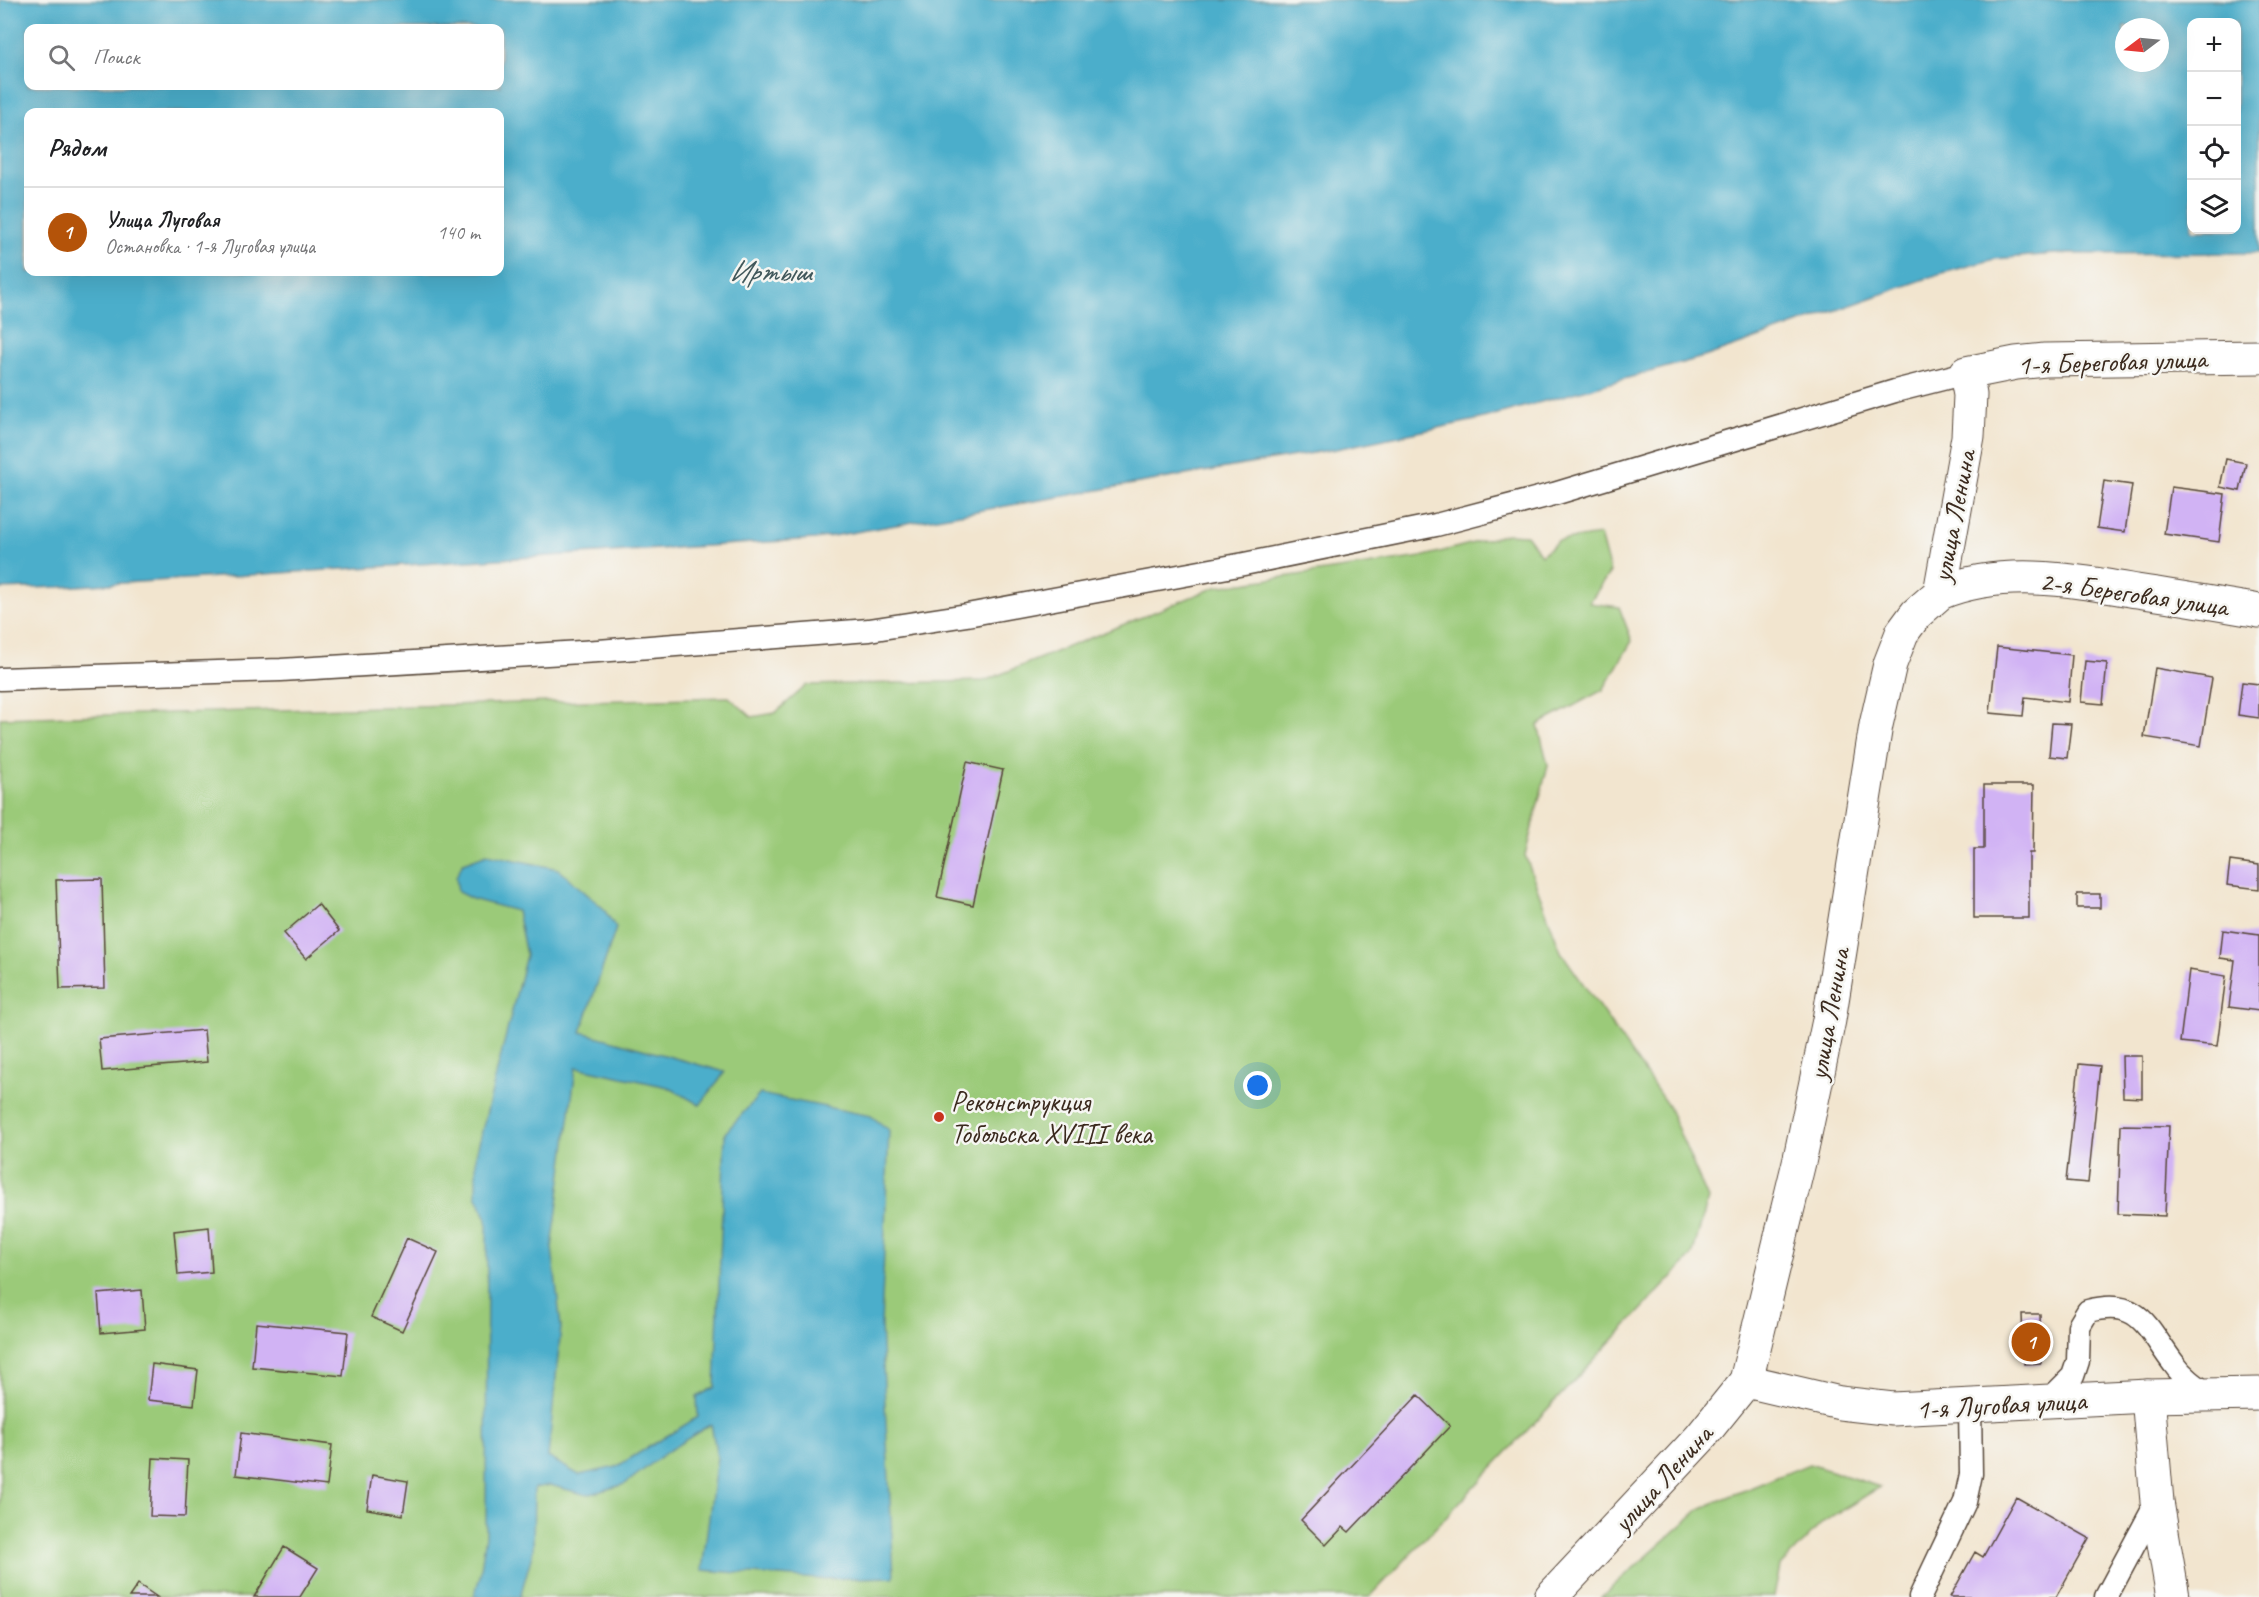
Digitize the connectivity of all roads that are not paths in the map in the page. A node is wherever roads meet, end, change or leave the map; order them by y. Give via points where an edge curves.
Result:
1 (2259, 357) edge
2 (1966, 373) junction
3 (1940, 593) junction
4 (2259, 611) edge
5 (0, 679) edge
6 (1746, 1381) junction
7 (2259, 1394) edge
8 (2209, 1395) junction
9 (2148, 1396) junction
10 (2048, 1401) junction
11 (1970, 1406) junction
12 (2157, 1502) junction
13 (1551, 1597) edge
14 (1920, 1597) edge
15 (2106, 1597) edge
16 (2173, 1597) edge

1 - 2 street, 1-я Береговая улица via 2045,360
2 - 3 street, улица Ленина via 1970,395 1968,437
2 - 5 lane via 1436,525 1244,564 869,630 281,670
3 - 4 street, 2-я Береговая улица via 1984,580 2070,579
3 - 6 street, улица Ленина via 1902,633 1890,664 1876,725 1829,1020
6 - 11 street, 1-я Луговая улица via 1840,1403 1893,1409
6 - 13 street, улица Ленина via 1700,1438
7 - 8 street, 1-я Луговая улица
8 - 9 street, 1-я Луговая улица
8 - 10 lane via 2175,1366 2143,1320 2128,1309 2105,1307 2088,1311 2079,1326 2078,1361 2073,1376
9 - 10 street, 1-я Луговая улица
9 - 12 street
10 - 11 street, 1-я Луговая улица
11 - 14 lane via 1971,1474 1965,1502
12 - 15 lane
12 - 16 street

